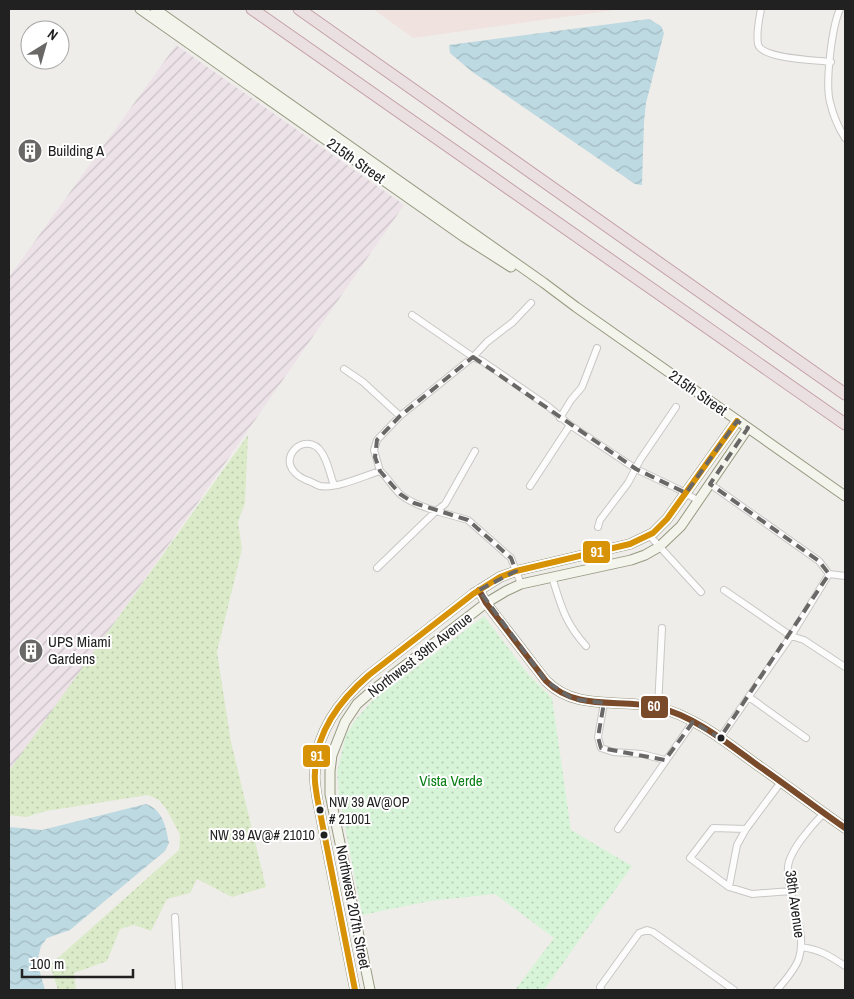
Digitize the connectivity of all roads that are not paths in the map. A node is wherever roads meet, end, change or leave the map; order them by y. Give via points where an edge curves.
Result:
1 (140, 9) edge
2 (155, 9) edge
3 (252, 9) edge
4 (300, 9) edge
5 (760, 9) edge
6 (840, 9) edge
7 (831, 62) junction
8 (845, 138) edge
9 (531, 303) dead end
10 (576, 307) junction
11 (412, 315) dead end
12 (598, 348) dead end
13 (473, 357) junction
14 (344, 369) dead end
15 (845, 394) edge
16 (676, 407) dead end
17 (400, 416) junction
18 (560, 418) junction
19 (737, 421) junction
20 (845, 424) edge
21 (570, 426) junction
22 (748, 428) junction
23 (475, 451) dead end
24 (636, 468) junction
25 (380, 471) junction
26 (710, 484) junction
27 (334, 485) junction
28 (530, 486) dead end
29 (686, 494) junction
30 (845, 496) edge
31 (699, 501) junction
32 (436, 511) junction
33 (598, 527) dead end
34 (649, 535) junction
35 (659, 547) junction
36 (377, 568) dead end
37 (516, 571) junction
38 (829, 574) junction
39 (845, 576) edge
40 (552, 577) junction
41 (521, 584) junction
42 (479, 590) junction
43 (724, 590) dead end
44 (701, 592) dead end
45 (486, 603) junction
46 (662, 628) dead end
47 (791, 636) junction
48 (586, 646) dead end
49 (845, 667) edge
50 (749, 697) junction
51 (604, 703) junction
52 (658, 708) junction
53 (693, 722) junction
54 (720, 738) junction
55 (806, 738) dead end
56 (665, 760) junction
57 (781, 782) junction
58 (330, 794) joint
59 (317, 796) joint
60 (824, 812) junction
61 (618, 828) dead end
62 (845, 828) edge
63 (746, 829) junction
64 (729, 887) junction
65 (791, 891) junction
66 (175, 917) dead end
67 (801, 947) junction
68 (845, 966) edge
69 (179, 990) edge
70 (355, 990) edge
71 (370, 990) edge
72 (600, 990) edge
73 (734, 990) edge
74 (778, 990) edge

1 - 10 street, 215th Street via 464,236
2 - 10 street, 215th Street
3 - 20 highway
4 - 15 highway
5 - 7 street via 758,45 764,52
6 - 7 street via 835,23
7 - 8 street via 829,101
9 - 13 street
10 - 19 street, 215th Street
11 - 13 street
12 - 18 street via 582,387
13 - 17 street
13 - 18 street via 549,407
14 - 17 street
16 - 24 street
17 - 25 street via 377,440 374,450
18 - 21 street
19 - 22 street, 215th Street
19 - 29 street, Northwest 39th Avenue
21 - 24 street
21 - 28 street
22 - 26 street, Northwest 39th Avenue
22 - 30 street, 215th Street
23 - 32 street via 445,504
24 - 29 street
24 - 33 street
25 - 27 street
25 - 32 street via 400,494
26 - 31 street, Northwest 39th Avenue
26 - 38 street via 819,562
27 - 27 street via 320,486 292,470 289,459 292,450 311,444 318,448
29 - 31 street
29 - 34 street, Northwest 39th Avenue via 659,528
31 - 35 street, Northwest 39th Avenue via 681,526
32 - 36 street
32 - 37 street via 468,520 511,558
34 - 35 street
34 - 37 street, Northwest 39th Avenue via 630,544
35 - 40 street, Northwest 39th Avenue via 630,560
35 - 44 street
37 - 41 street
37 - 42 street, Northwest 39th Avenue
38 - 39 street
38 - 47 street
40 - 41 street, Northwest 39th Avenue
40 - 48 street via 564,615
41 - 45 street, Northwest 39th Avenue
42 - 45 street
42 - 59 street, Northwest 39th Avenue via 369,675 333,713 322,736 314,774
43 - 47 street
45 - 51 street via 555,690 573,699
45 - 58 street, Northwest 39th Avenue via 357,704 345,722 332,755
46 - 52 street
47 - 49 street via 804,640
47 - 50 street
50 - 54 street
50 - 55 street
51 - 52 street
51 - 56 street via 598,737 601,748
52 - 53 street
53 - 54 street
53 - 56 street
54 - 57 street
56 - 61 street
57 - 60 street
57 - 63 street
58 - 71 street, Northwest 207th Street
59 - 70 street, Northwest 207th Street
60 - 62 street
60 - 65 street, 38th Avenue via 795,849 788,866
63 - 64 street via 737,845
63 - 64 street via 713,828 690,858
64 - 65 street via 752,894
65 - 67 street, 38th Avenue
66 - 69 street
67 - 68 street via 824,952
67 - 74 street via 799,960
72 - 73 street via 638,933 647,930

